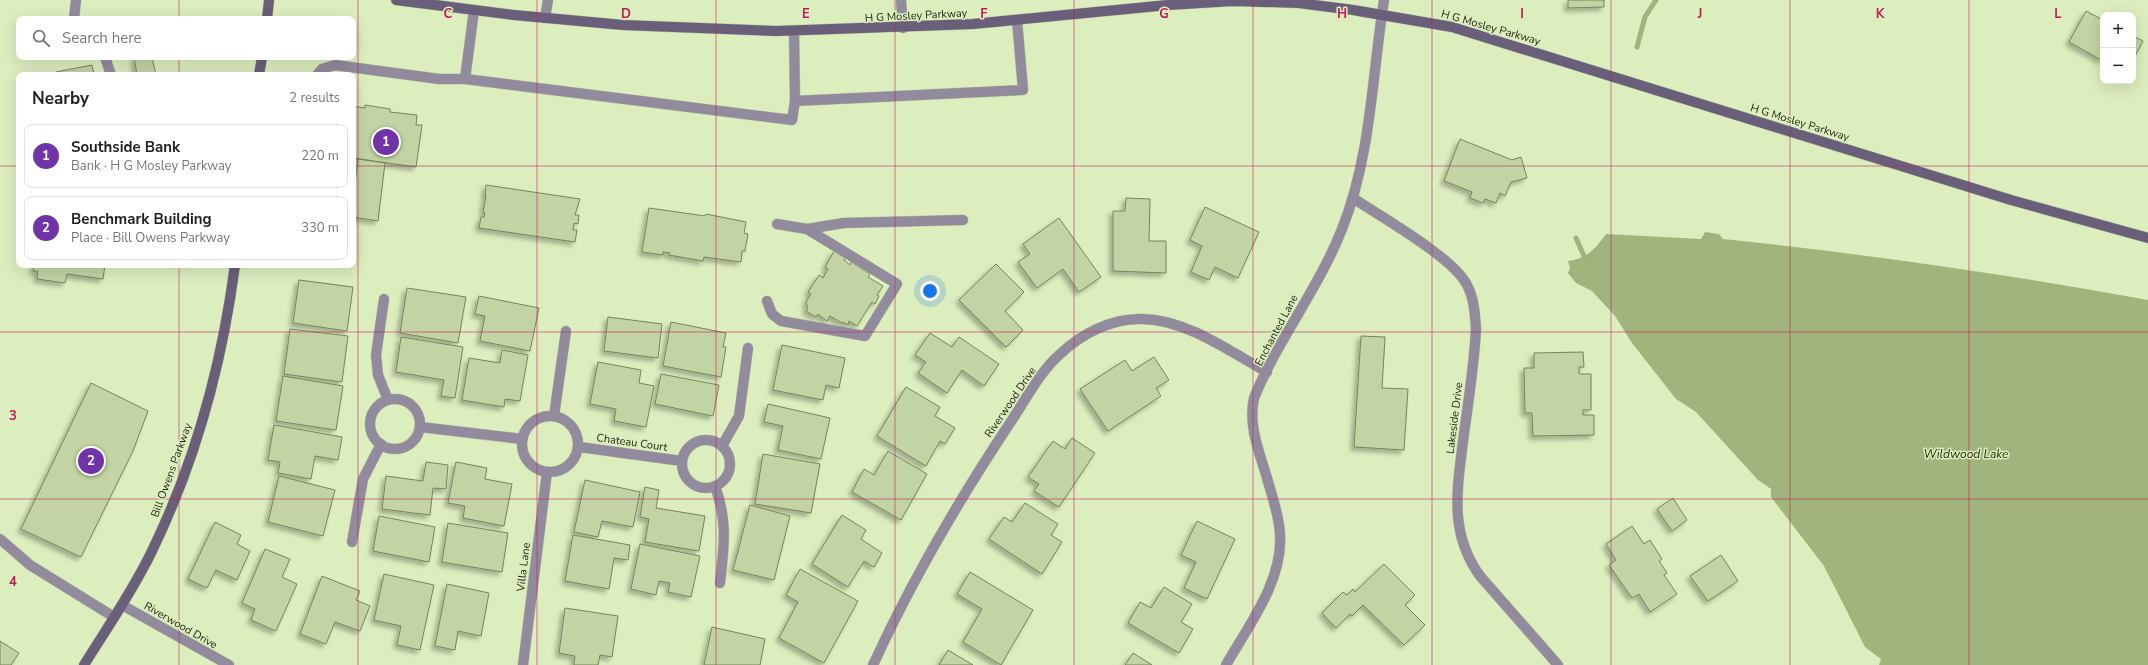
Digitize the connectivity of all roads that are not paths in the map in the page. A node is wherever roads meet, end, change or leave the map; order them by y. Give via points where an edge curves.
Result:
1 (76, 0) edge
2 (269, 0) edge
3 (396, 0) edge
4 (548, 0) edge
5 (901, 0) edge
6 (1384, 0) edge
7 (474, 10) junction
8 (1382, 14) junction
9 (74, 16) edge
10 (267, 16) edge
11 (545, 18) junction
12 (1017, 20) junction
13 (903, 28) junction
14 (794, 31) junction
15 (106, 60) edge
16 (262, 60) edge
17 (110, 72) edge
18 (260, 72) edge
19 (320, 72) edge
20 (465, 78) junction
21 (795, 100) junction
22 (1353, 198) junction
23 (963, 220) dead end
24 (777, 224) dead end
25 (807, 230) junction
26 (2148, 238) edge
27 (235, 268) edge
28 (384, 299) dead end
29 (767, 301) dead end
30 (566, 331) dead end
31 (748, 348) dead end
32 (1267, 372) junction
33 (388, 400) junction
34 (554, 416) junction
35 (420, 427) junction
36 (522, 439) junction
37 (381, 444) junction
38 (722, 446) junction
39 (578, 447) junction
40 (682, 461) junction
41 (547, 472) junction
42 (715, 486) junction
43 (0, 539) edge
44 (352, 542) dead end
45 (720, 583) dead end
46 (122, 604) junction
47 (114, 617) junction
48 (84, 665) edge
49 (228, 665) edge
50 (522, 665) edge
51 (872, 665) edge
52 (1226, 665) edge
53 (1558, 665) edge

1 - 9 street
2 - 10 main road
3 - 7 main road, H G Mosley Parkway
4 - 11 street
5 - 13 street
6 - 8 street, Enchanted Lane
7 - 11 main road, H G Mosley Parkway
7 - 20 street
8 - 12 main road, H G Mosley Parkway via 1299,3 1233,1
8 - 22 street, Enchanted Lane via 1362,157
8 - 26 main road, H G Mosley Parkway via 1452,27 2011,200
11 - 14 main road, H G Mosley Parkway via 681,28
12 - 13 main road, H G Mosley Parkway
12 - 21 street via 1023,90
13 - 14 main road, H G Mosley Parkway
14 - 21 street
15 - 17 street
16 - 18 main road
19 - 20 street via 335,65 438,78
20 - 21 street via 792,120
22 - 32 street, Enchanted Lane via 1336,242
22 - 53 street, Lakeside Drive via 1442,258 1460,274 1467,285 1474,306 1476,329 1456,497 1461,539 1480,576
23 - 25 street via 844,223
24 - 25 street
25 - 29 street via 897,284 865,336 781,321 772,314
27 - 46 main road, Bill Owens Parkway via 215,373 188,463 160,535
28 - 33 street via 376,355 378,375
30 - 34 street
31 - 38 street via 739,416
32 - 51 street, Riverwood Drive via 1196,333 1180,326 1153,320 1138,319 1114,323 1094,330 1075,341 1050,365 978,473 916,577
32 - 52 street, Enchanted Lane via 1254,398 1252,419 1278,514 1280,546 1270,586
33 - 35 street via 396,399 411,405 420,419
33 - 37 street via 375,410 371,418 372,433
34 - 36 street via 537,418 527,427
34 - 39 street via 562,418 572,426 578,438
35 - 36 street
35 - 37 street via 413,441 407,446 391,448
36 - 41 street via 525,457 530,464
37 - 44 street via 363,479
38 - 40 street, Chateau Court via 716,442 701,440 688,447
38 - 42 street via 730,458 729,472 721,483
39 - 40 street, Chateau Court
39 - 41 street via 576,456 564,469
40 - 42 street via 682,468 688,481 701,488
41 - 50 street, Villa Lane
42 - 45 street via 722,505 725,530
43 - 47 street via 30,565
46 - 47 main road, Bill Owens Parkway
46 - 49 street, Riverwood Drive
47 - 48 main road, Bill Owens Parkway

